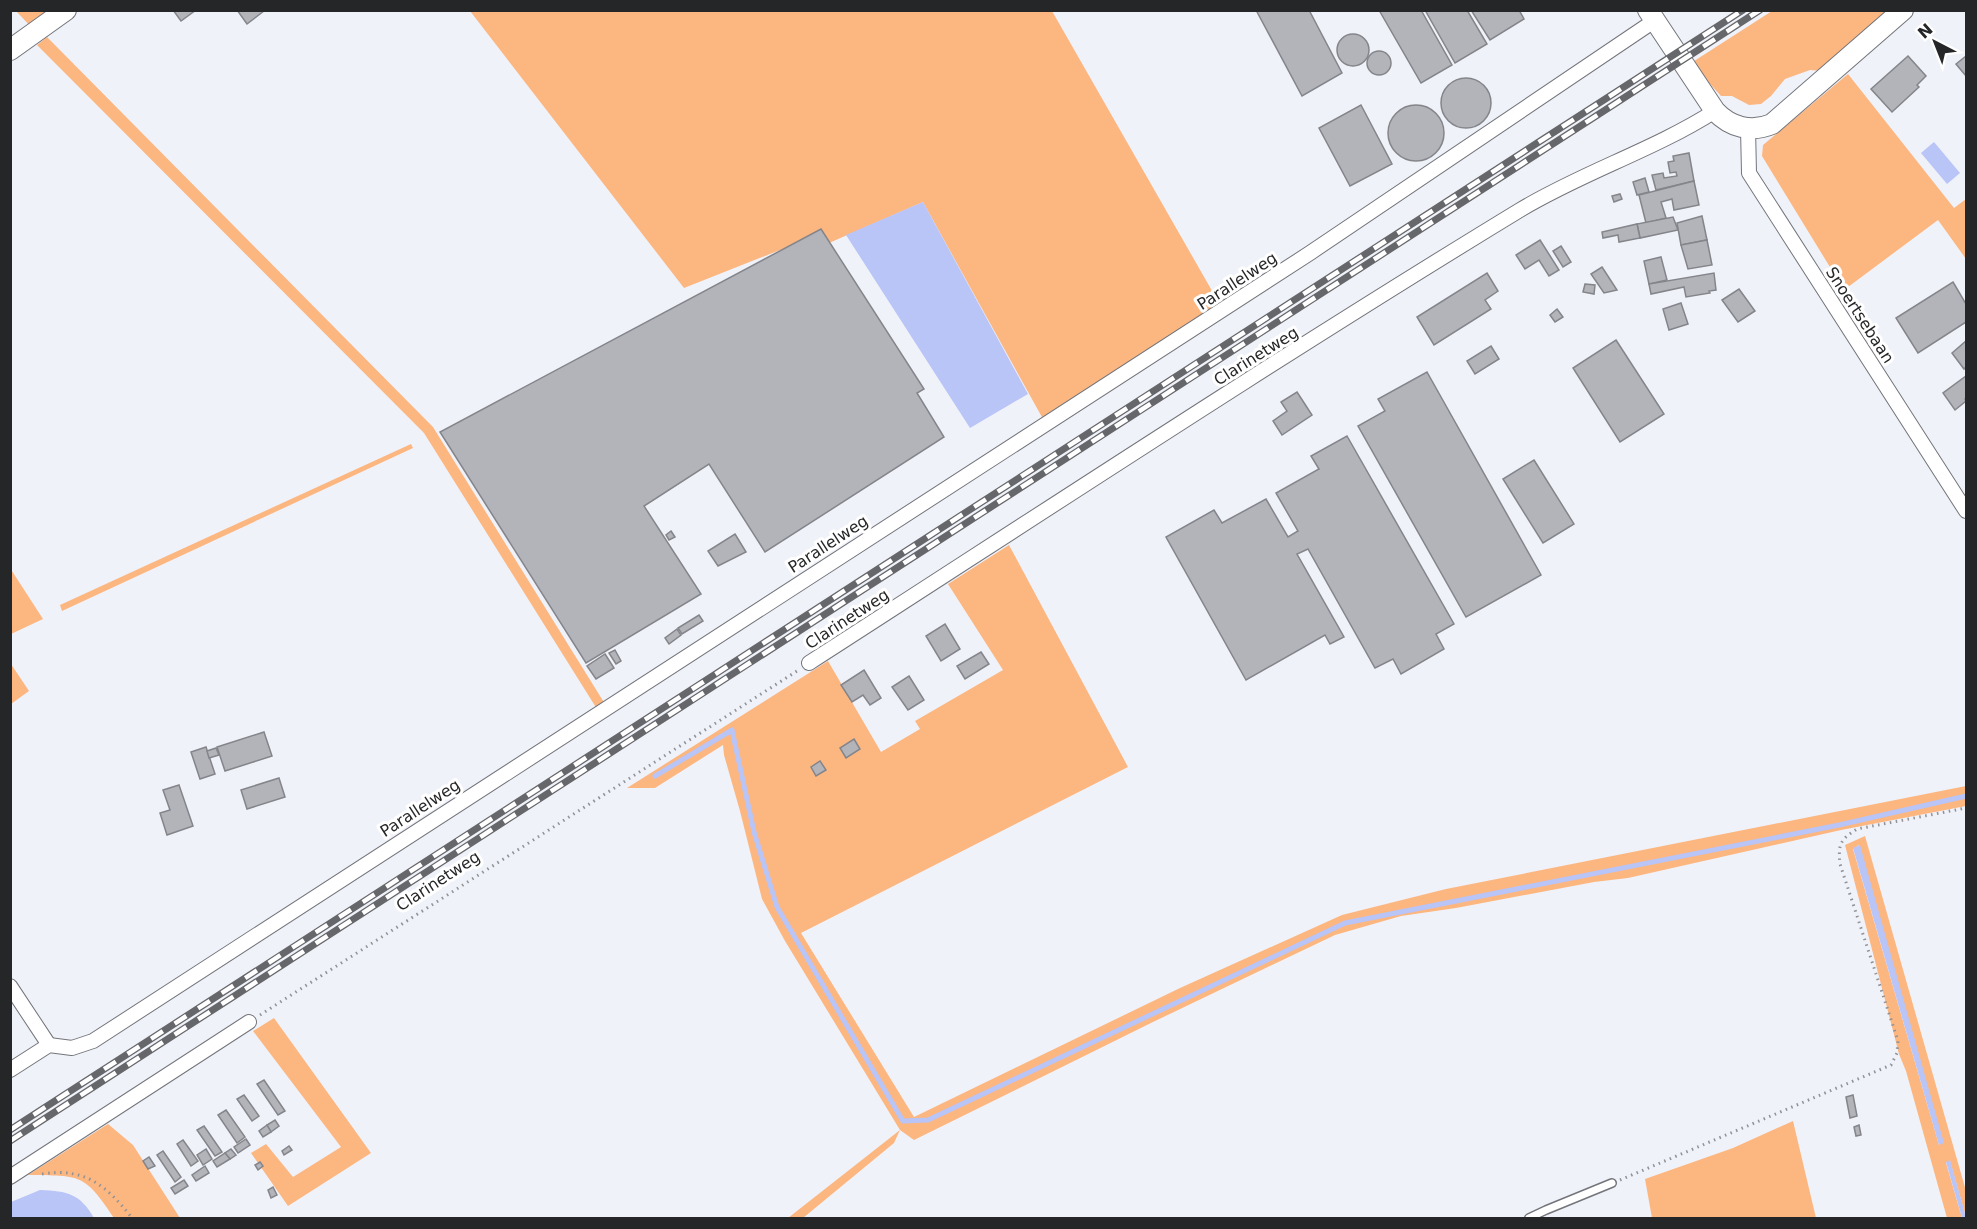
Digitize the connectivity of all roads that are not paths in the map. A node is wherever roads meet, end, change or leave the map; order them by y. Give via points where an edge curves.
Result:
1 (66, 10) edge
2 (1903, 10) edge
3 (1651, 16) edge
4 (10, 50) edge
5 (1715, 111) junction
6 (1748, 129) junction
7 (1966, 511) edge
8 (809, 663) road end
9 (10, 986) edge
10 (249, 1022) road end
11 (49, 1045) junction
12 (10, 1070) edge
13 (10, 1177) edge
14 (1612, 1183) road end
15 (1530, 1218) edge

1 - 4 street
2 - 6 street via 1772,124
3 - 5 street
3 - 11 street, Parallelweg via 1310,253 93,1041 72,1048
5 - 6 street via 1727,121
5 - 8 street, Clarinetweg via 1684,130 1603,166 1480,235
6 - 7 street, Snoertsebaan via 1749,173
9 - 11 street
10 - 13 street
11 - 12 street
14 - 15 lane

